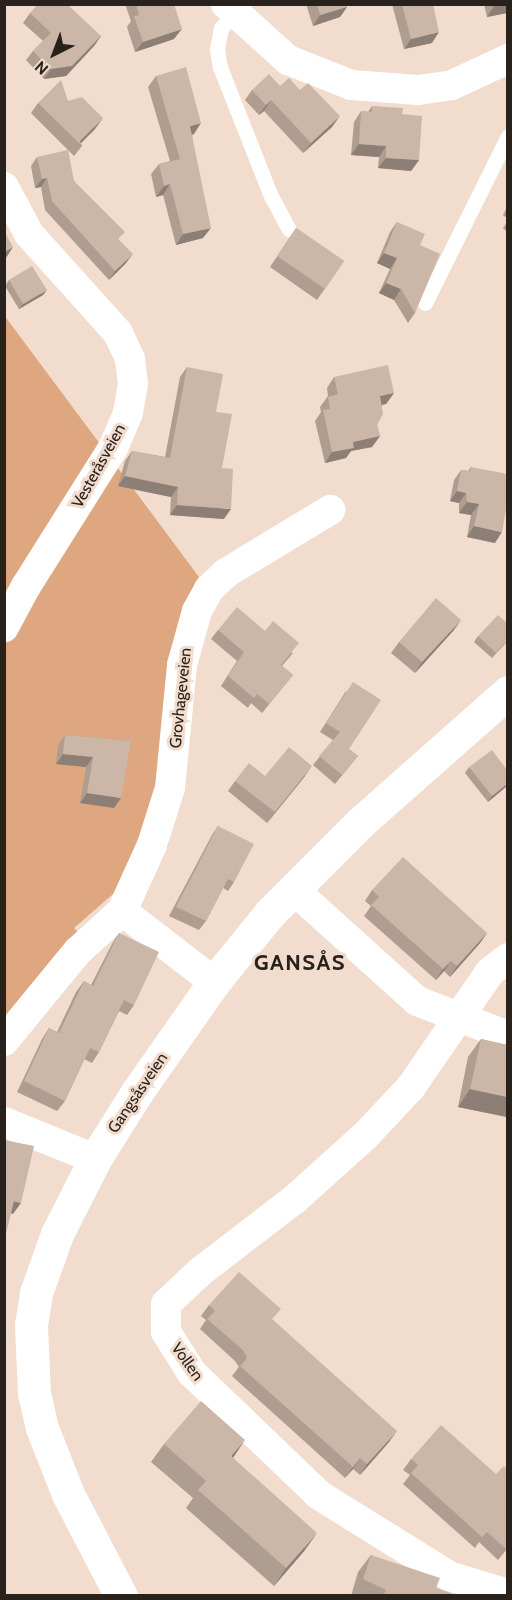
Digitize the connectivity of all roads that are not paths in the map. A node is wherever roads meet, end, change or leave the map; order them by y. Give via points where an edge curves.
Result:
1 (230, 9) edge
2 (505, 66) edge
3 (507, 136) edge
4 (4, 187) edge
5 (289, 229) dead end
6 (425, 303) edge
7 (330, 510) dead end
8 (4, 627) edge
9 (507, 692) edge
10 (293, 889) junction
11 (122, 910) junction
12 (507, 958) edge
13 (214, 982) junction
14 (455, 1019) junction
15 (507, 1036) edge
16 (4, 1041) edge
17 (4, 1122) edge
18 (95, 1159) junction
19 (507, 1594) edge
20 (121, 1596) edge

1 - 2 street via 288,60 351,85 418,90 452,85
1 - 5 lane via 220,28 220,67 270,194
3 - 6 lane
4 - 8 street, Vesteråsveien via 29,234 118,333 130,359 133,384 128,413 113,448
7 - 11 street, Grovhageveien via 226,573 210,589 197,611 182,665 170,788 152,845
9 - 10 street, Gangsåsveien via 361,822
10 - 13 street, Gangsåsveien
10 - 14 street via 417,1001
11 - 13 street
11 - 16 street, Grovhageveien via 78,951
12 - 14 street, Vollen via 490,972
13 - 18 street, Gangsåsveien via 136,1092
14 - 15 street
14 - 19 street, Vollen via 411,1087 366,1135 295,1199 201,1271 166,1304 166,1332 192,1373 319,1495 449,1576
17 - 18 street
18 - 20 street, Gangsåsveien via 44,1267 33,1314 31,1357 34,1394 52,1456

